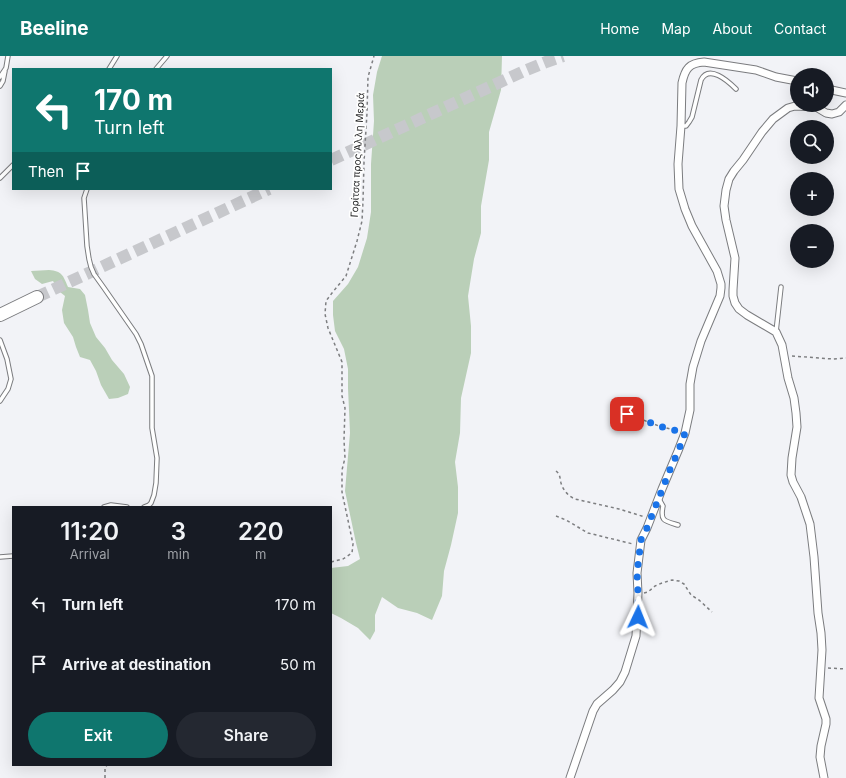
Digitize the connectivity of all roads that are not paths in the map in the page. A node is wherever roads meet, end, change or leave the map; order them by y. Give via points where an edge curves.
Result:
1 (8, 56) edge
2 (117, 56) edge
3 (167, 56) edge
4 (6, 68) junction
5 (110, 68) edge
6 (157, 68) edge
7 (0, 77) edge
8 (790, 79) edge
9 (0, 86) edge
10 (736, 89) dead end
11 (834, 90) edge
12 (846, 93) edge
13 (846, 105) edge
14 (681, 126) junction
15 (12, 167) edge
16 (0, 178) edge
17 (87, 190) edge
18 (781, 287) dead end
19 (37, 297) tunnel mouth
20 (0, 315) edge
21 (776, 332) junction
22 (0, 340) edge
23 (0, 401) edge
24 (658, 498) junction
25 (108, 506) edge
26 (119, 506) edge
27 (146, 506) edge
28 (678, 525) dead end
29 (12, 556) edge
30 (0, 558) edge
31 (570, 778) edge
32 (824, 778) edge

1 - 4 lane
2 - 5 lane
3 - 6 lane
4 - 7 lane
4 - 9 lane
8 - 14 street via 742,67 704,62 693,64 687,68 682,83
10 - 14 lane via 716,74 703,76 692,117 686,126
11 - 12 street
13 - 21 street via 839,112 832,114 816,107 804,106 788,108 781,112 762,132 729,180 724,206 735,258 735,303 747,315
14 - 24 street via 679,189 692,226 709,256 721,288 692,367 690,410 685,433
15 - 16 lane
17 - 27 lane via 84,198 91,267 136,334 152,376 156,483 151,503
18 - 21 lane
19 - 20 main road
21 - 32 street via 782,346 796,414 797,427 791,475 805,508 812,538 822,650 819,698 826,719 820,757
22 - 23 lane via 11,379
24 - 28 lane via 663,506 662,517 667,522
24 - 31 street via 640,545 636,636 625,672 618,686 597,704 593,711
25 - 26 lane
29 - 30 lane

